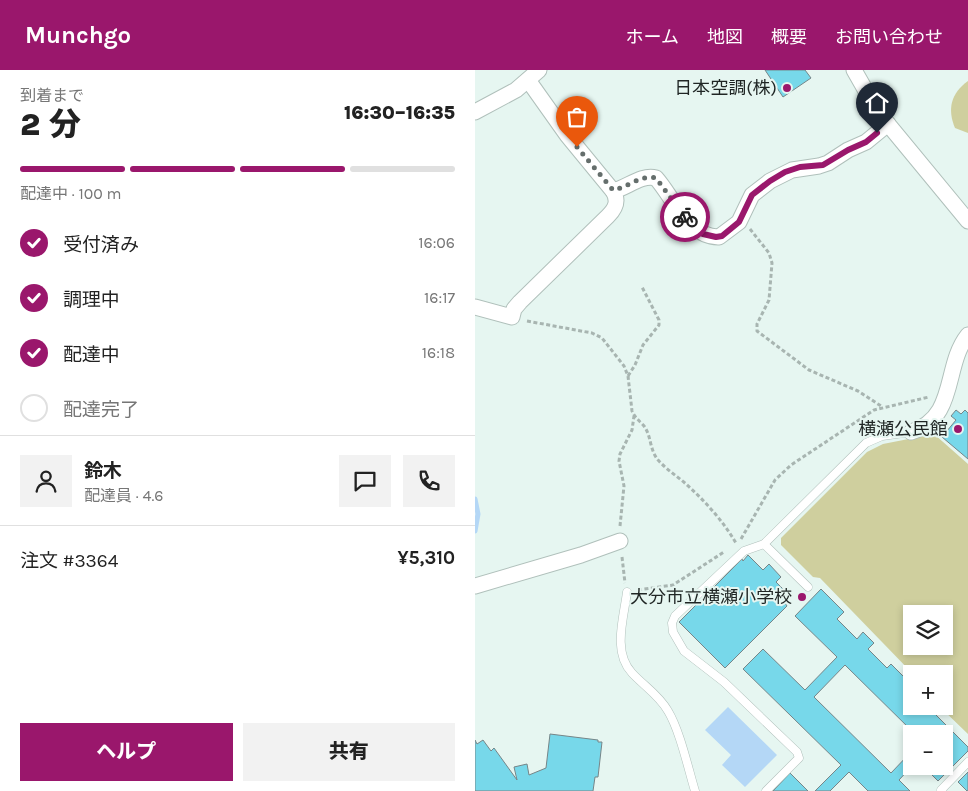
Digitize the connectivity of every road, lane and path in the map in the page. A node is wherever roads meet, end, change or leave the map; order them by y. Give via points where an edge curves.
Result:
1 (539, 70) edge
2 (854, 70) edge
3 (528, 80) junction
4 (475, 112) edge
5 (888, 124) junction
6 (613, 190) junction
7 (742, 219) junction
8 (968, 221) edge
9 (642, 287) dead end
10 (475, 307) edge
11 (511, 317) junction
12 (968, 335) edge
13 (628, 376) junction
14 (948, 390) junction
15 (882, 407) junction
16 (634, 416) junction
17 (911, 432) joint
18 (620, 541) junction
19 (736, 543) junction
20 (764, 544) junction
21 (475, 586) edge
22 (808, 588) dead end
23 (627, 592) junction
24 (968, 762) edge
25 (695, 791) edge
26 (766, 791) edge
27 (942, 791) edge

1 - 3 street
2 - 5 street
3 - 4 street
3 - 6 street via 567,135
5 - 7 street via 866,142 828,163 800,167 770,181 752,195
5 - 8 street
6 - 7 street via 640,179 656,178 691,223 709,236 722,236
6 - 11 street via 616,196 614,210 514,309
7 - 15 path via 772,260 769,300 757,324 757,331 809,370 858,392
9 - 13 path via 659,324 643,345
10 - 11 street
11 - 13 path via 599,336 620,360
12 - 14 street via 959,350
13 - 16 path
14 - 15 path via 920,400
14 - 17 street via 936,416
15 - 19 path via 865,415 780,475
16 - 18 path via 619,462 624,486
16 - 19 path via 647,431 655,456 718,517
17 - 20 lane via 882,436 866,443
18 - 21 street
18 - 23 path
19 - 23 path via 673,585
20 - 22 lane
20 - 26 lane via 744,552 675,616 673,632 684,650 724,682 797,752 799,758
23 - 25 lane via 621,656 669,714
24 - 27 lane

